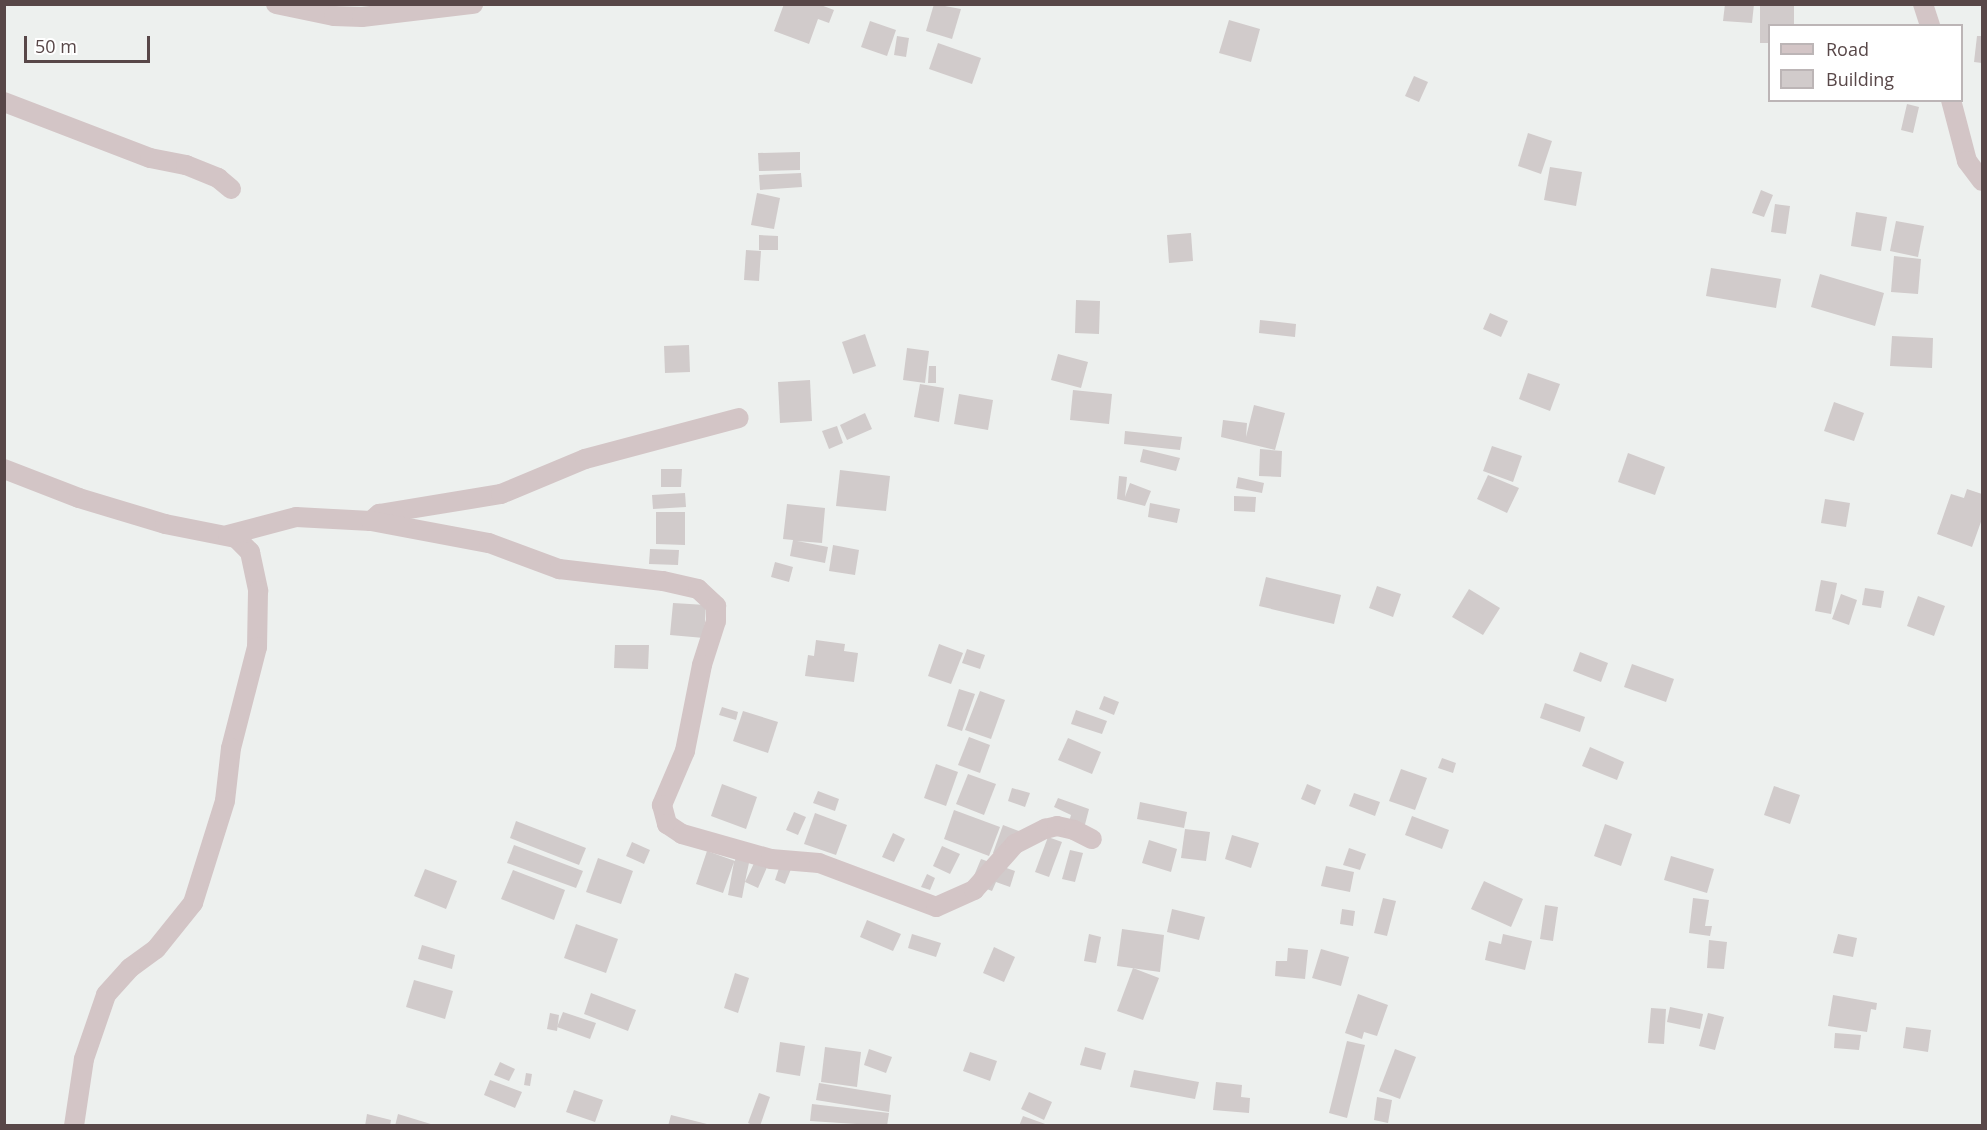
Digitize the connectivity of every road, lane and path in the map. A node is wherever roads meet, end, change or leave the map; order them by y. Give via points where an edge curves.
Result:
1 (276, 4) edge
2 (473, 4) edge
3 (1923, 4) edge
4 (370, 10) edge
5 (1929, 24) edge
6 (4, 102) edge
7 (1952, 102) edge
8 (1983, 181) edge
9 (231, 189) dead end
10 (739, 418) dead end
11 (4, 469) edge
12 (371, 520) junction
13 (228, 535) junction
14 (1092, 839) dead end
15 (74, 1125) edge

1 - 4 street via 334,16
2 - 4 street
3 - 5 street
6 - 9 street via 150,158 186,165 218,178
7 - 8 street via 1967,161
10 - 12 street via 585,459 501,494 379,514
11 - 13 street via 79,498 165,524
12 - 13 street via 296,517
12 - 14 street via 489,543 559,569 663,581 708,596 716,606 716,621 702,665 685,751 662,805 667,824 682,834 771,859 819,863 936,907 974,890 1015,843 1045,829 1057,826
13 - 15 street via 250,552 258,591 257,647 231,748 225,801 187,914 156,948 130,968 102,1004 84,1059

